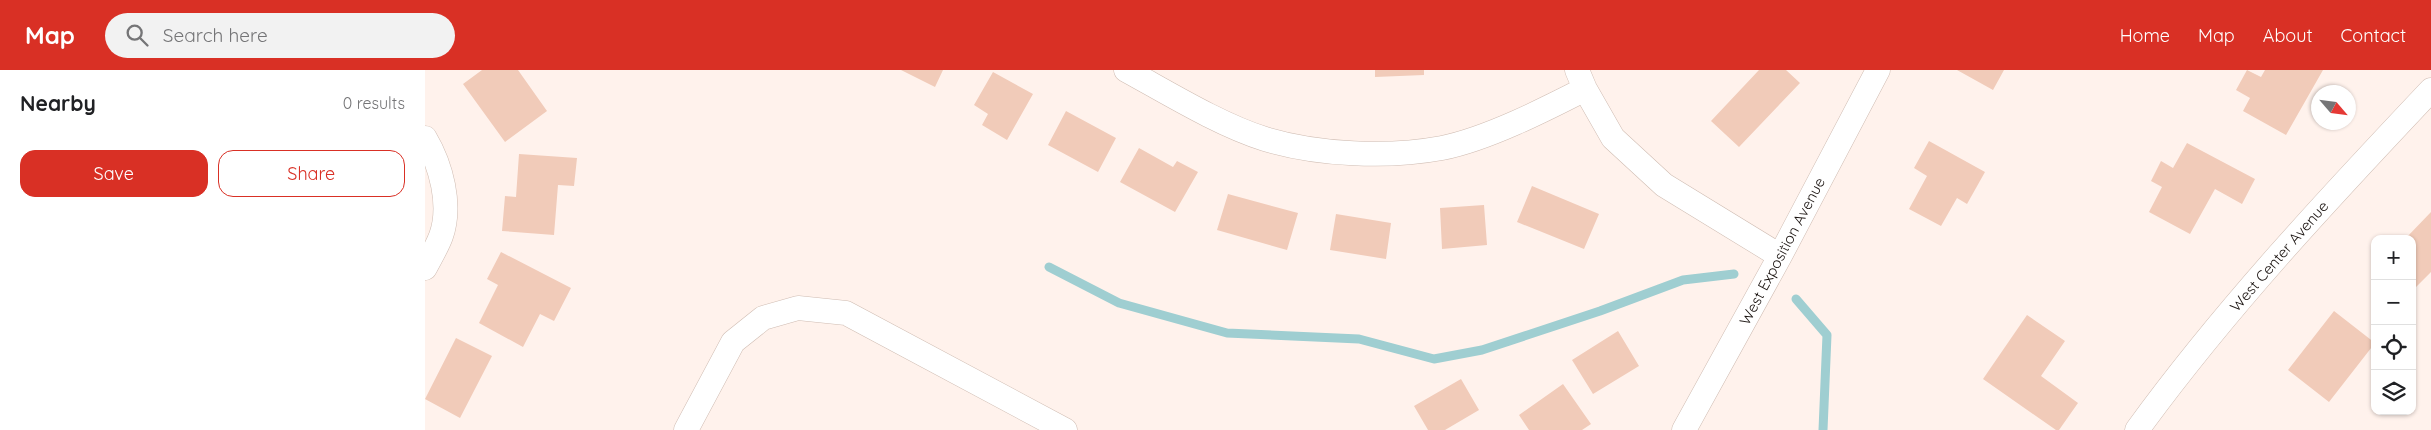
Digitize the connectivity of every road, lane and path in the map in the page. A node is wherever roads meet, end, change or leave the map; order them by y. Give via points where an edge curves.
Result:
1 (1126, 70) edge
2 (1878, 70) edge
3 (1581, 79) edge
4 (2431, 90) edge
5 (425, 138) edge
6 (1780, 256) junction
7 (425, 268) edge
8 (686, 430) edge
9 (1065, 430) edge
10 (1684, 430) edge
11 (2137, 430) edge

1 - 3 street via 1205,113 1264,139 1359,154 1449,145 1481,136 1561,101
2 - 6 street, West Exposition Avenue
3 - 6 street via 1613,138 1664,185
4 - 11 street, West Center Avenue via 2242,296
5 - 7 street via 434,154 446,210 441,236
6 - 10 street, West Exposition Avenue
8 - 9 street via 733,342 763,318 798,308 846,313

